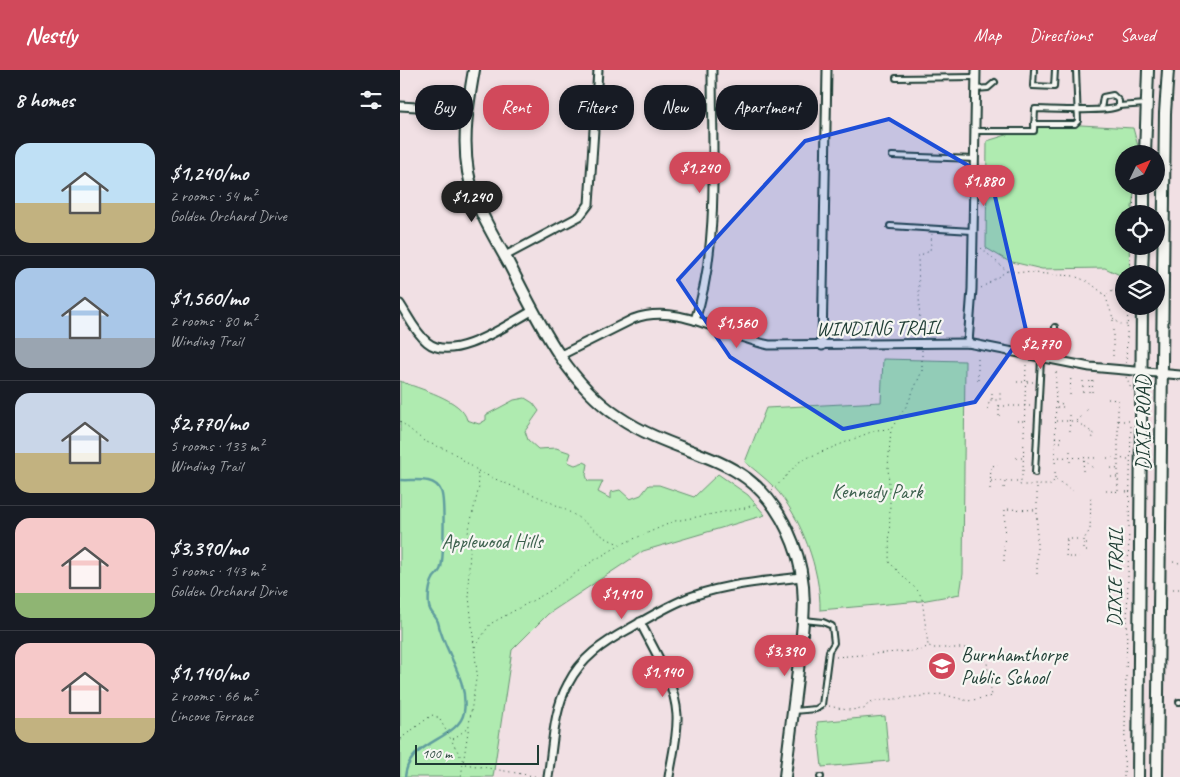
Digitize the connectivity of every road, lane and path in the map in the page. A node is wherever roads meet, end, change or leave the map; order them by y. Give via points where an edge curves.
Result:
1 (474, 70) edge
2 (598, 70) edge
3 (712, 70) edge
4 (827, 70) edge
5 (1034, 70) edge
6 (1055, 70) edge
7 (1076, 70) edge
8 (1148, 70) edge
9 (1168, 70) edge
10 (976, 73) edge
11 (896, 78) dead end
12 (995, 82) dead end
13 (471, 85) edge
14 (976, 89) junction
15 (1146, 104) junction
16 (400, 106) edge
17 (1119, 106) junction
18 (415, 107) edge
19 (1078, 109) junction
20 (1101, 109) junction
21 (1034, 124) junction
22 (465, 130) edge
23 (976, 130) junction
24 (1145, 145) edge
25 (892, 156) dead end
26 (975, 159) junction
27 (890, 226) dead end
28 (933, 229) junction
29 (972, 231) junction
30 (972, 247) junction
31 (504, 256) junction
32 (1007, 271) junction
33 (972, 288) junction
34 (1115, 290) edge
35 (1106, 295) junction
36 (400, 304) edge
37 (534, 310) junction
38 (1128, 315) edge
39 (1142, 315) edge
40 (1113, 318) junction
41 (695, 320) junction
42 (1128, 326) junction
43 (1055, 327) dead end
44 (922, 336) dead end
45 (968, 343) junction
46 (822, 346) junction
47 (922, 349) dead end
48 (560, 356) junction
49 (978, 356) dead end
50 (1041, 359) junction
51 (1126, 360) dead end
52 (1053, 361) junction
53 (1113, 361) dead end
54 (1056, 372) dead end
55 (1141, 373) junction
56 (1161, 374) junction
57 (1071, 375) dead end
58 (1180, 375) edge
59 (1083, 377) dead end
60 (1092, 378) dead end
61 (1126, 379) dead end
62 (978, 380) dead end
63 (1017, 382) dead end
64 (1039, 383) junction
65 (992, 390) dead end
66 (1000, 390) dead end
67 (1083, 392) dead end
68 (1091, 392) dead end
69 (1132, 392) dead end
70 (1070, 394) dead end
71 (988, 395) dead end
72 (992, 395) junction
73 (1108, 399) dead end
74 (992, 400) junction
75 (999, 400) junction
76 (1056, 403) junction
77 (999, 406) junction
78 (1038, 406) junction
79 (1056, 407) junction
80 (1083, 408) dead end
81 (988, 409) dead end
82 (1088, 409) dead end
83 (1114, 413) dead end
84 (1118, 413) junction
85 (1083, 414) junction
86 (1069, 415) dead end
87 (998, 416) dead end
88 (400, 421) edge
89 (1017, 421) dead end
90 (1055, 421) junction
91 (1069, 421) junction
92 (1076, 421) junction
93 (1117, 421) junction
94 (1025, 422) dead end
95 (1114, 427) dead end
96 (1118, 427) junction
97 (891, 430) junction
98 (1070, 431) dead end
99 (1090, 431) junction
100 (1114, 434) dead end
101 (1096, 435) dead end
102 (1118, 435) junction
103 (1020, 436) dead end
104 (1024, 436) dead end
105 (1055, 437) junction
106 (1063, 438) dead end
107 (1093, 438) dead end
108 (1054, 442) junction
109 (1063, 442) dead end
110 (1114, 443) dead end
111 (1118, 443) junction
112 (1020, 444) dead end
113 (1024, 444) dead end
114 (1070, 452) dead end
115 (1054, 457) junction
116 (1016, 458) dead end
117 (1024, 458) dead end
118 (1070, 458) junction
119 (1083, 458) junction
120 (1096, 458) dead end
121 (1107, 458) dead end
122 (1118, 459) junction
123 (1130, 459) junction
124 (998, 465) dead end
125 (1070, 466) dead end
126 (1093, 468) dead end
127 (1112, 468) dead end
128 (1118, 468) junction
129 (478, 470) junction
130 (1083, 471) dead end
131 (1036, 473) dead end
132 (1112, 477) dead end
133 (1118, 477) junction
134 (1055, 479) dead end
135 (1005, 481) junction
136 (1020, 481) dead end
137 (990, 482) junction
138 (986, 483) dead end
139 (1037, 485) dead end
140 (1004, 488) dead end
141 (990, 489) dead end
142 (1106, 491) dead end
143 (1118, 492) junction
144 (1130, 492) junction
145 (770, 493) dead end
146 (1091, 495) dead end
147 (762, 500) dead end
148 (1091, 501) junction
149 (1095, 501) dead end
150 (1037, 510) junction
151 (1090, 516) junction
152 (1095, 516) dead end
153 (1090, 530) junction
154 (1094, 530) dead end
155 (1084, 539) junction
156 (1084, 543) junction
157 (1088, 543) dead end
158 (622, 544) junction
159 (1089, 551) dead end
160 (1078, 557) dead end
161 (1004, 561) dead end
162 (1173, 562) dead end
163 (1180, 563) edge
164 (1036, 574) dead end
165 (802, 577) junction
166 (1173, 589) dead end
167 (1180, 589) edge
168 (804, 620) junction
169 (640, 622) junction
170 (928, 646) junction
171 (475, 647) junction
172 (829, 655) junction
173 (829, 706) dead end
174 (794, 711) junction
175 (469, 727) junction
176 (452, 738) junction
177 (400, 739) edge
178 (463, 763) junction
179 (461, 777) edge
180 (540, 777) edge
181 (548, 777) edge
182 (669, 777) edge
183 (785, 777) edge
184 (1124, 777) edge
185 (1138, 777) edge
186 (1157, 777) edge

1 - 13 main road
2 - 31 street via 589,204 580,216
3 - 41 street via 707,277
4 - 46 street
5 - 6 lane via 1034,86 1054,87
7 - 19 lane
8 - 15 main road
9 - 56 main road, DIXIE ROAD
10 - 11 lane
10 - 14 street
12 - 14 lane via 988,88
14 - 23 street
15 - 17 lane
15 - 24 main road
16 - 18 street
17 - 20 lane
17 - 20 lane via 1117,98 1107,95 1103,97
19 - 20 lane
19 - 21 lane via 1075,124
19 - 21 lane via 1035,109
21 - 23 lane via 1034,131
22 - 31 main road via 468,173 480,210
23 - 26 street
25 - 26 lane
26 - 29 street
27 - 28 lane
28 - 29 lane
28 - 44 path via 930,251 918,256
29 - 30 street
30 - 32 path via 981,248
30 - 33 street
31 - 37 main road
32 - 33 path via 984,288
32 - 35 path via 1074,276 1090,282
33 - 45 street
34 - 35 path
35 - 40 path
36 - 37 street via 418,334 428,343 448,348 464,347
37 - 48 main road
38 - 42 path
39 - 55 main road, DIXIE ROAD
40 - 42 path
40 - 53 path
41 - 46 street, WINDING TRAIL via 762,344
41 - 48 street, WINDING TRAIL via 668,314 644,315
42 - 51 path
43 - 52 lane
45 - 46 street, WINDING TRAIL
45 - 50 street, WINDING TRAIL
47 - 97 path via 922,371 907,405
48 - 165 main road via 595,399 620,418 716,459 743,475 773,504 794,546
49 - 62 path
50 - 52 street, WINDING TRAIL
50 - 64 lane
52 - 55 street, WINDING TRAIL
54 - 76 path
55 - 56 street, WINDING TRAIL
55 - 185 main road, DIXIE ROAD
56 - 58 street, WINDING TRAIL
56 - 186 main road, DIXIE ROAD
57 - 70 path
59 - 67 path
60 - 68 path
61 - 69 path
63 - 64 path
64 - 78 lane
65 - 72 path
66 - 75 path
71 - 72 path
72 - 74 path
73 - 84 path via 1118,400
74 - 75 path
74 - 81 path
75 - 77 path
76 - 79 path
76 - 79 path via 1063,404 1063,407
77 - 78 path
77 - 87 path
78 - 131 lane
79 - 90 path
80 - 85 path
82 - 85 path
83 - 84 path
84 - 93 path
85 - 92 path
86 - 91 path
88 - 129 path via 424,441 452,452
89 - 94 path
90 - 91 path
90 - 105 path
91 - 92 path
91 - 98 path
92 - 99 path
93 - 96 path
93 - 123 path, DIXIE TRAIL via 1131,421
95 - 96 path
96 - 102 path
97 - 145 path via 876,430 809,456 793,467 784,481
97 - 170 path via 889,562 919,592
99 - 101 path
99 - 107 path
100 - 102 path
102 - 111 path
103 - 104 path
105 - 106 path
105 - 108 path
108 - 109 path
108 - 115 path
110 - 111 path
111 - 122 path
112 - 113 path
114 - 118 path
115 - 118 path
115 - 134 path
116 - 117 path
118 - 119 path
118 - 125 path
119 - 120 path
119 - 126 path
119 - 130 path
121 - 122 path
122 - 123 path
122 - 128 path
123 - 144 path, DIXIE TRAIL
124 - 137 path via 991,466
127 - 128 path
128 - 133 path
129 - 158 path via 556,505 601,536
129 - 171 path via 479,487 468,533 468,587
132 - 133 path
133 - 143 path
135 - 136 path
135 - 137 path
135 - 140 path
137 - 138 path
137 - 141 path
139 - 150 path
142 - 143 path
143 - 144 path
144 - 184 path, DIXIE TRAIL
146 - 148 path
147 - 158 path via 745,508 675,521
148 - 149 path
148 - 151 path
150 - 161 path via 1005,509
150 - 164 path
151 - 152 path
151 - 153 path
153 - 154 path
153 - 155 path
155 - 156 path
155 - 160 path via 1066,539 1066,557
156 - 157 path
156 - 159 path via 1084,551
158 - 171 path via 550,591 490,624
162 - 163 path
165 - 168 main road
165 - 169 street via 694,595
166 - 167 path
168 - 172 lane via 832,626 834,643
168 - 174 main road
169 - 181 street via 597,649 570,679 559,708
169 - 182 street via 675,699 676,733
170 - 172 path via 922,650 842,657
170 - 173 path via 973,648 987,663 992,696 968,701 942,694 876,701 864,709
171 - 175 path via 477,672
172 - 174 lane via 822,704 816,709
174 - 183 main road
175 - 176 path
175 - 178 path
176 - 177 path via 439,718 432,715
176 - 178 path
178 - 179 path
178 - 180 path

